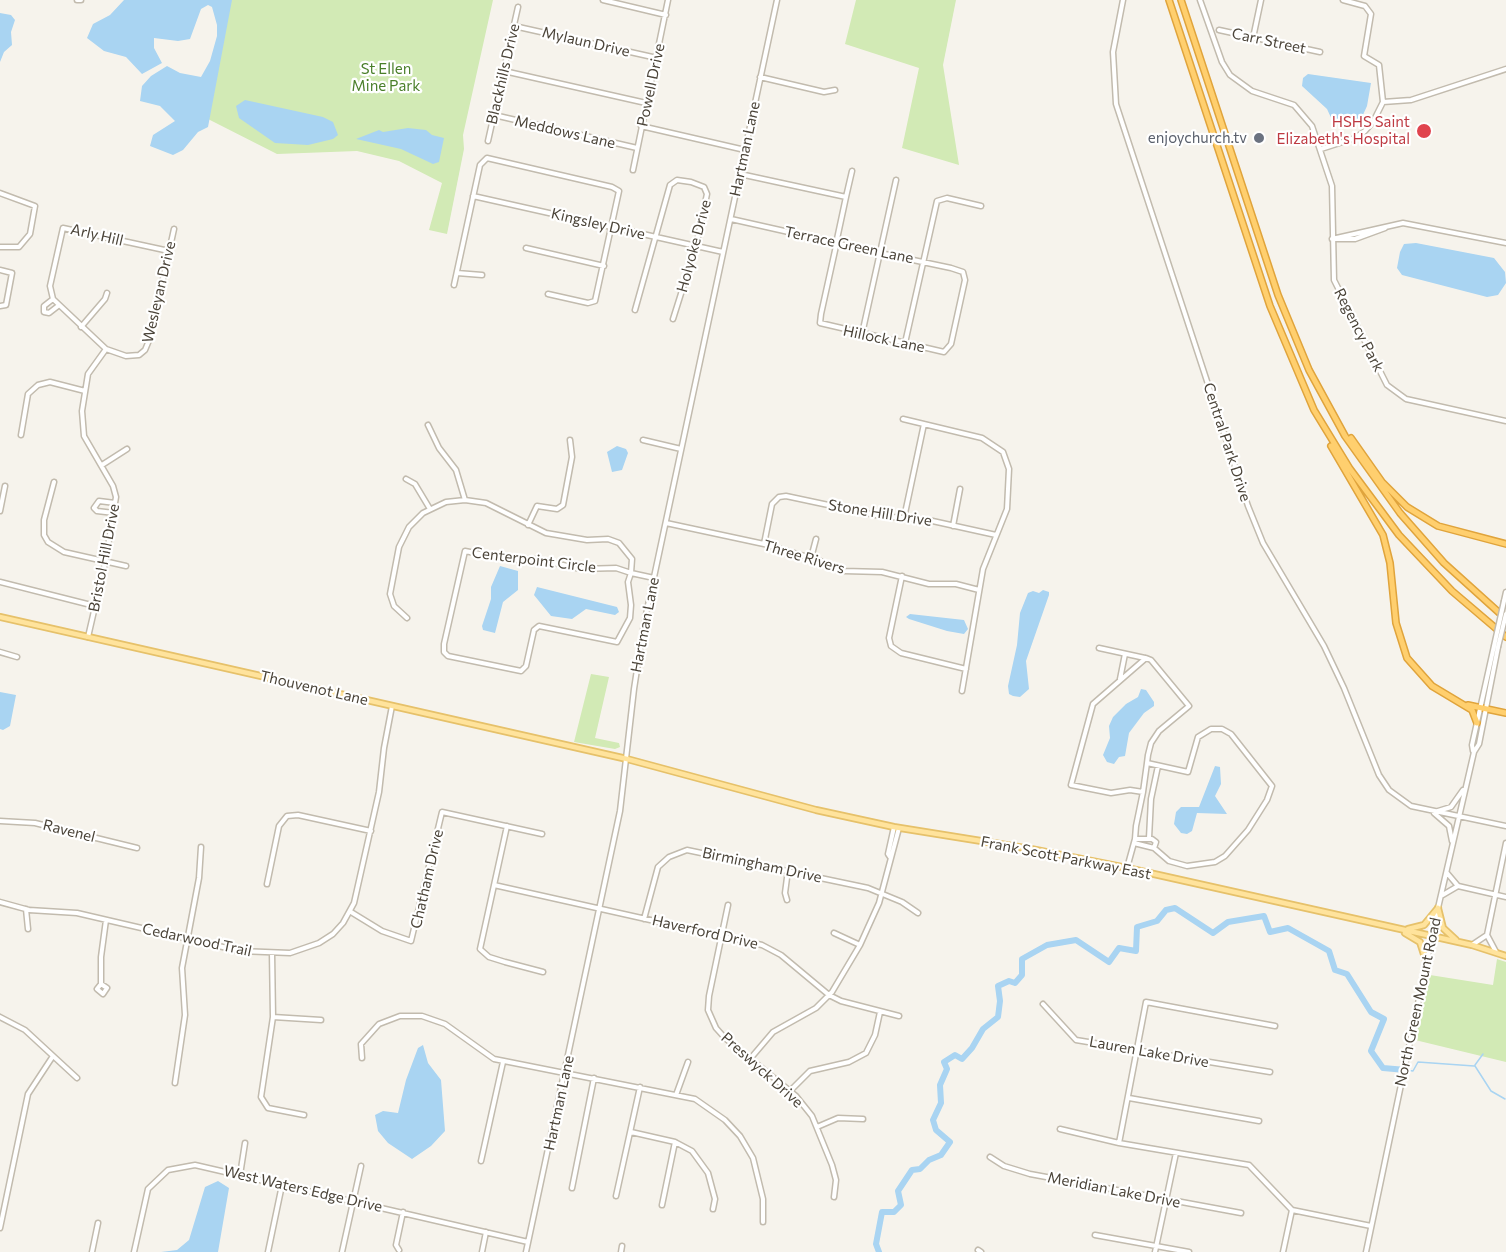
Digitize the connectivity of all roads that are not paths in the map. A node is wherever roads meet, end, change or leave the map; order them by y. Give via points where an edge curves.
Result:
1 (603, 0) edge
2 (669, 0) edge
3 (777, 0) edge
4 (1123, 0) edge
5 (1169, 0) edge
6 (1181, 0) edge
7 (1200, 0) edge
8 (1261, 0) edge
9 (1343, 0) edge
10 (518, 8) dead end
11 (666, 15) junction
12 (514, 26) junction
13 (1219, 30) dead end
14 (1253, 38) junction
15 (1320, 52) dead end
16 (657, 58) junction
17 (1506, 69) edge
18 (504, 71) junction
19 (760, 77) junction
20 (835, 90) dead end
21 (1383, 102) junction
22 (646, 103) junction
23 (494, 116) junction
24 (641, 126) junction
25 (488, 141) dead end
26 (637, 148) junction
27 (1321, 149) junction
28 (745, 150) junction
29 (633, 170) dead end
30 (852, 171) dead end
31 (740, 174) junction
32 (896, 180) dead end
33 (0, 193) edge
34 (473, 196) junction
35 (846, 197) junction
36 (981, 206) dead end
37 (731, 219) junction
38 (612, 227) junction
39 (174, 229) dead end
40 (657, 237) junction
41 (1332, 239) junction
42 (836, 243) junction
43 (1506, 243) edge
44 (696, 246) junction
45 (0, 248) edge
46 (526, 248) dead end
47 (169, 251) junction
48 (723, 252) junction
49 (880, 253) junction
50 (923, 262) junction
51 (604, 266) junction
52 (0, 270) edge
53 (457, 273) junction
54 (482, 275) dead end
55 (454, 285) dead end
56 (107, 292) dead end
57 (548, 294) dead end
58 (52, 299) junction
59 (0, 306) edge
60 (58, 306) junction
61 (635, 310) dead end
62 (673, 319) dead end
63 (81, 327) junction
64 (862, 334) junction
65 (905, 343) junction
66 (106, 349) junction
67 (948, 349) joint
68 (85, 391) junction
69 (1314, 410) junction
70 (903, 419) dead end
71 (1506, 421) edge
72 (924, 424) junction
73 (428, 425) dead end
74 (1342, 429) junction
75 (21, 435) dead end
76 (570, 440) dead end
77 (643, 440) dead end
78 (127, 449) dead end
79 (681, 449) junction
80 (102, 465) junction
81 (406, 479) dead end
82 (54, 482) dead end
83 (5, 486) dead end
84 (960, 489) dead end
85 (465, 500) junction
86 (115, 503) junction
87 (430, 509) junction
88 (0, 511) edge
89 (114, 513) junction
90 (904, 518) junction
91 (666, 523) junction
92 (528, 525) junction
93 (953, 526) junction
94 (996, 536) junction
95 (816, 539) dead end
96 (764, 544) junction
97 (1506, 544) edge
98 (811, 558) junction
99 (106, 559) junction
100 (126, 566) dead end
101 (631, 573) junction
102 (902, 576) junction
103 (654, 578) junction
104 (0, 582) edge
105 (979, 590) junction
106 (1506, 592) edge
107 (95, 606) junction
108 (1506, 614) edge
109 (0, 617) edge
110 (407, 618) dead end
111 (1506, 619) edge
112 (88, 637) junction
113 (1506, 637) edge
114 (1496, 647) junction
115 (1099, 648) dead end
116 (0, 652) edge
117 (1125, 654) junction
118 (17, 657) dead end
119 (1146, 658) junction
120 (966, 669) junction
121 (1120, 679) junction
122 (962, 691) dead end
123 (1466, 705) junction
124 (392, 706) junction
125 (1483, 707) junction
126 (1506, 713) edge
127 (1476, 723) junction
128 (1474, 752) junction
129 (627, 759) junction
130 (1147, 763) junction
131 (1158, 766) junction
132 (1466, 786) junction
133 (1143, 792) junction
134 (1431, 811) junction
135 (1459, 816) junction
136 (0, 821) edge
137 (507, 826) junction
138 (1506, 826) edge
139 (897, 827) junction
140 (371, 831) junction
141 (542, 834) dead end
142 (1149, 838) junction
143 (1134, 841) junction
144 (1453, 843) junction
145 (1506, 843) edge
146 (201, 847) dead end
147 (137, 848) dead end
148 (1154, 848) junction
149 (1127, 868) junction
150 (788, 870) junction
151 (1446, 872) junction
152 (267, 884) dead end
153 (494, 885) junction
154 (1458, 886) junction
155 (881, 892) junction
156 (1495, 894) junction
157 (1441, 896) junction
158 (1506, 897) edge
159 (787, 900) dead end
160 (0, 902) edge
161 (728, 905) dead end
162 (1438, 908) junction
163 (26, 909) junction
164 (601, 909) junction
165 (351, 912) junction
166 (918, 913) dead end
167 (644, 919) junction
168 (106, 920) junction
169 (28, 929) dead end
170 (1398, 929) junction
171 (834, 933) dead end
172 (722, 935) junction
173 (1487, 935) junction
174 (1432, 937) junction
175 (189, 940) junction
176 (860, 945) junction
177 (1469, 945) junction
178 (272, 953) junction
179 (1496, 954) junction
180 (1506, 956) edge
181 (1426, 964) junction
182 (543, 972) dead end
183 (101, 984) dead end
184 (829, 995) junction
185 (1043, 1004) dead end
186 (880, 1012) junction
187 (899, 1016) dead end
188 (0, 1017) edge
189 (273, 1017) junction
190 (321, 1020) dead end
191 (1275, 1026) dead end
192 (1138, 1051) junction
193 (53, 1056) junction
194 (362, 1058) dead end
195 (750, 1059) junction
196 (503, 1062) junction
197 (688, 1062) dead end
198 (565, 1072) junction
199 (1270, 1072) dead end
200 (77, 1078) dead end
201 (594, 1078) junction
202 (175, 1083) dead end
203 (640, 1088) junction
204 (790, 1091) junction
205 (675, 1095) junction
206 (1129, 1098) junction
207 (304, 1116) dead end
208 (863, 1119) dead end
209 (1259, 1121) dead end
210 (817, 1127) junction
211 (1060, 1129) dead end
212 (631, 1132) junction
213 (675, 1142) junction
214 (245, 1143) dead end
215 (1119, 1143) junction
216 (1176, 1153) junction
217 (990, 1157) dead end
218 (481, 1161) dead end
219 (361, 1166) dead end
220 (240, 1175) junction
221 (282, 1185) junction
222 (572, 1188) dead end
223 (616, 1196) dead end
224 (834, 1197) dead end
225 (1167, 1199) junction
226 (353, 1201) junction
227 (662, 1205) dead end
228 (2, 1206) edge
229 (713, 1209) dead end
230 (1292, 1210) junction
231 (403, 1212) junction
232 (1240, 1213) dead end
233 (98, 1222) dead end
234 (762, 1222) dead end
235 (1371, 1226) junction
236 (0, 1228) edge
237 (486, 1232) junction
238 (1095, 1234) dead end
239 (528, 1242) junction
240 (622, 1246) dead end
241 (1156, 1246) junction
242 (399, 1250) dead end
243 (92, 1252) edge
244 (134, 1252) edge
245 (268, 1252) edge
246 (342, 1252) edge
247 (482, 1252) edge
248 (526, 1252) edge
249 (621, 1252) edge
250 (1155, 1252) edge
251 (1189, 1252) edge
252 (1283, 1252) edge
253 (1366, 1252) edge

1 - 11 street
2 - 11 street, Powell Drive
3 - 19 street, Hartman Lane
4 - 134 street, Central Park Drive via 1113,52 1116,104 1252,518 1324,646 1379,776 1399,799
5 - 69 highway via 1270,306
6 - 74 highway via 1287,321
7 - 27 street, Regency Park via 1230,75 1252,91 1294,105 1308,119
8 - 14 street
9 - 21 street via 1368,9 1370,22 1364,56 1379,65
10 - 12 street, Blackhills Drive
11 - 16 street, Powell Drive
12 - 16 street, Mylaun Drive
12 - 18 street, Blackhills Drive
13 - 14 street, Carr Street
14 - 15 street, Carr Street
16 - 22 street, Powell Drive
17 - 21 street via 1411,100
18 - 22 street
18 - 23 street, Blackhills Drive
19 - 20 street via 824,92
19 - 28 street, Hartman Lane
21 - 27 street via 1362,134
22 - 24 street, Powell Drive
23 - 25 street, Blackhills Drive
23 - 26 street, Meddows Lane
24 - 26 street, Powell Drive
24 - 28 street
26 - 29 street, Powell Drive
27 - 41 street, Regency Park via 1332,186
28 - 31 street, Hartman Lane
30 - 35 street
31 - 35 street
31 - 37 street, Hartman Lane
32 - 49 street
33 - 45 street via 35,206 30,234 19,247
34 - 38 street, Kingsley Drive
34 - 38 street via 480,165 489,158 616,188 620,194
34 - 53 street
35 - 42 street
36 - 50 street via 940,198
37 - 42 street, Terrace Green Lane
37 - 48 street, Hartman Lane
38 - 40 street, Kingsley Drive
38 - 51 street
39 - 47 street, Wesleyan Drive
40 - 44 street, Kingsley Drive
40 - 44 street, Holyoke Drive via 670,183 677,180 703,185 707,192
40 - 61 street
41 - 43 street via 1355,239 1410,223
41 - 71 street, Regency Park via 1334,280 1387,385 1406,399
42 - 49 street, Terrace Green Lane
42 - 64 street, Hillock Lane via 820,323
44 - 48 street, Kingsley Drive
44 - 62 street, Holyoke Drive
46 - 51 street
47 - 58 street, Arly Hill via 63,228 50,286
47 - 66 street, Wesleyan Drive via 145,350 126,356
48 - 79 street, Hartman Lane
49 - 50 street, Terrace Green Lane
49 - 64 street
50 - 65 street
50 - 67 street, Terrace Green Lane via 958,269 965,275
51 - 57 street via 593,303
52 - 59 street via 12,273 6,306
53 - 54 street
53 - 55 street
56 - 63 street
58 - 60 street
58 - 60 street via 44,306 44,312
60 - 63 street
63 - 66 street
64 - 65 street, Hillock Lane
65 - 67 street, Hillock Lane via 944,352
66 - 68 street, Bristol Hill Drive via 88,374
68 - 75 street via 50,382 38,385 28,394
68 - 80 street, Bristol Hill Drive via 84,436
69 - 113 highway via 1350,469 1399,535 1452,591
69 - 123 highway via 1383,535 1398,635 1407,658 1432,686
70 - 72 street
72 - 90 street
72 - 94 street via 982,438 1003,452 1010,489 1005,518
73 - 85 street via 456,470
74 - 97 highway via 1382,482 1407,507 1438,526
74 - 111 highway via 1375,481 1414,530 1462,581
76 - 92 street via 572,457 563,505 557,509 537,506
77 - 79 street
78 - 80 street
79 - 91 street, Hartman Lane
80 - 86 street, Bristol Hill Drive via 113,486
81 - 87 street via 415,484
82 - 99 street via 44,520 48,542 64,552
83 - 88 street
84 - 93 street
85 - 87 street
85 - 92 street via 486,503
86 - 89 street, Bristol Hill Drive
86 - 89 street via 99,501 94,508
87 - 110 street via 409,527 399,547 390,594 394,606
89 - 99 street, Bristol Hill Drive
90 - 93 street, Stone Hill Drive
90 - 96 street, Stone Hill Drive via 779,497 772,504
91 - 96 street, Three Rivers
91 - 103 street, Hartman Lane
92 - 101 street via 566,537 619,543 632,559
93 - 94 street, Stone Hill Drive
94 - 105 street
95 - 98 street
96 - 98 street, Three Rivers
98 - 102 street, Three Rivers via 844,571
99 - 100 street
99 - 107 street, Bristol Hill Drive
101 - 101 street, Centerpoint Circle via 616,568 581,569 536,559 510,560 465,551 444,652 519,671 526,666 534,630 539,626 617,642 630,618
101 - 103 street, Centerpoint Circle
102 - 105 street, Three Rivers via 929,584 956,584
102 - 120 street via 891,646 901,653
103 - 129 street, Hartman Lane via 636,675
104 - 107 street
105 - 120 street
106 - 114 street, North Green Mount Road, bridge
107 - 112 street, Bristol Hill Drive
108 - 114 street, North Green Mount Road, bridge
109 - 112 main road, Thouvenot Lane
112 - 124 main road, Thouvenot Lane
114 - 125 street, North Green Mount Road
115 - 117 street
116 - 118 street
117 - 119 street
117 - 121 street
119 - 121 street
119 - 130 street via 1189,706 1155,735
120 - 122 street
121 - 133 street via 1093,704 1071,785 1111,794
123 - 125 highway
123 - 127 highway
124 - 129 main road, Thouvenot Lane
124 - 140 street, Cedarwood Trail
125 - 126 highway
125 - 127 street, North Green Mount Road
125 - 128 street, North Green Mount Road via 1479,744
127 - 128 street, North Green Mount Road
128 - 132 street, North Green Mount Road
129 - 139 main road, Frank Scott Parkway East via 816,810
129 - 164 street, Hartman Lane
130 - 131 street
130 - 133 street
131 - 142 street
131 - 148 street via 1188,772 1198,737 1211,729 1222,729 1232,734 1272,786 1248,830 1226,856 1215,862 1187,866 1169,861
132 - 134 street via 1451,807
132 - 135 street, North Green Mount Road
133 - 143 street
134 - 135 street, Central Park Drive
134 - 144 street via 1449,826
135 - 138 street, Central Park Drive
135 - 144 street, North Green Mount Road
136 - 147 street, Ravenel via 40,824
137 - 141 street, Chatham Drive
137 - 153 street
137 - 165 street, Chatham Drive via 442,812 411,941 382,931
139 - 149 main road, Frank Scott Parkway East
139 - 155 street
140 - 152 street via 298,814 287,816 279,826
140 - 165 street, Cedarwood Trail
142 - 143 street
142 - 148 street via 1156,842
143 - 148 street
143 - 149 street
144 - 151 street, North Green Mount Road
145 - 156 street
146 - 175 street
149 - 170 main road, Frank Scott Parkway East
150 - 155 street, Birmingham Drive
150 - 159 street
150 - 167 street, Birmingham Drive via 694,850 681,851 664,861 654,874
151 - 154 street
151 - 157 street, North Green Mount Road
153 - 164 street, Haverford Drive
153 - 182 street via 480,949 489,957
154 - 156 street
154 - 157 street
155 - 166 street, Birmingham Drive
155 - 176 street
156 - 158 street
156 - 173 street
157 - 162 street, North Green Mount Road
160 - 163 street, Cedarwood Trail
161 - 172 street, Preswyck Drive
162 - 170 main road via 1424,926
162 - 174 street, North Green Mount Road
162 - 177 main road via 1443,928 1451,937
163 - 168 street, Cedarwood Trail
163 - 169 street
164 - 167 street, Haverford Drive
164 - 198 street, Hartman Lane
165 - 178 street, Cedarwood Trail via 333,934 319,942 290,953
167 - 172 street, Haverford Drive
168 - 175 street, Cedarwood Trail
168 - 183 street
170 - 174 main road, Frank Scott Parkway East
170 - 181 main road via 1420,942
171 - 176 street
172 - 184 street, Haverford Drive via 775,951
172 - 195 street, Preswyck Drive via 708,1010 718,1032
173 - 177 street
173 - 179 street
174 - 177 main road, Frank Scott Parkway East
174 - 181 street, North Green Mount Road
175 - 178 street, Cedarwood Trail
175 - 202 street via 182,968 185,1015
176 - 184 street
177 - 179 main road, Frank Scott Parkway East
178 - 189 street
179 - 180 main road, Frank Scott Parkway East
181 - 235 street, North Green Mount Road
184 - 186 street, Haverford Drive
184 - 195 street via 816,1008 773,1032
185 - 192 street, Lauren Lake Drive via 1076,1040
186 - 187 street, Haverford Drive
186 - 204 street via 866,1053 849,1062 810,1071
188 - 193 street via 25,1030
189 - 190 street
189 - 207 street via 261,1097 268,1108
191 - 192 street via 1146,1002
192 - 199 street, Lauren Lake Drive
192 - 206 street
193 - 200 street
193 - 228 street via 28,1094
194 - 196 street via 361,1044 374,1028 392,1018 412,1015 445,1024
195 - 204 street, Preswyck Drive
196 - 198 street
196 - 218 street
197 - 205 street
198 - 201 street
198 - 239 street, Hartman Lane
201 - 203 street
201 - 222 street
203 - 205 street
203 - 212 street
204 - 210 street, Preswyck Drive
205 - 234 street via 709,1107 740,1136 759,1176
206 - 209 street
206 - 215 street
208 - 210 street via 838,1118
210 - 224 street, Preswyck Drive via 834,1173
211 - 215 street
212 - 213 street
212 - 223 street
213 - 227 street
213 - 229 street via 692,1151 708,1173 715,1199
214 - 220 street
215 - 216 street
216 - 225 street
216 - 230 street via 1249,1165
217 - 225 street, Meridian Lake Drive via 1030,1174
219 - 226 street
220 - 221 street, West Waters Edge Drive
220 - 244 street, West Waters Edge Drive via 195,1165 168,1170 148,1189
221 - 226 street, West Waters Edge Drive
221 - 245 street
225 - 232 street, Meridian Lake Drive
225 - 241 street
226 - 231 street, West Waters Edge Drive
226 - 246 street
228 - 236 street
230 - 235 street
230 - 252 street
231 - 237 street, West Waters Edge Drive
231 - 242 street via 396,1245
233 - 243 street
235 - 253 street, North Green Mount Road
237 - 239 street, West Waters Edge Drive
237 - 247 street
238 - 241 street
239 - 248 street, Hartman Lane
240 - 249 street
241 - 250 street
241 - 251 street

